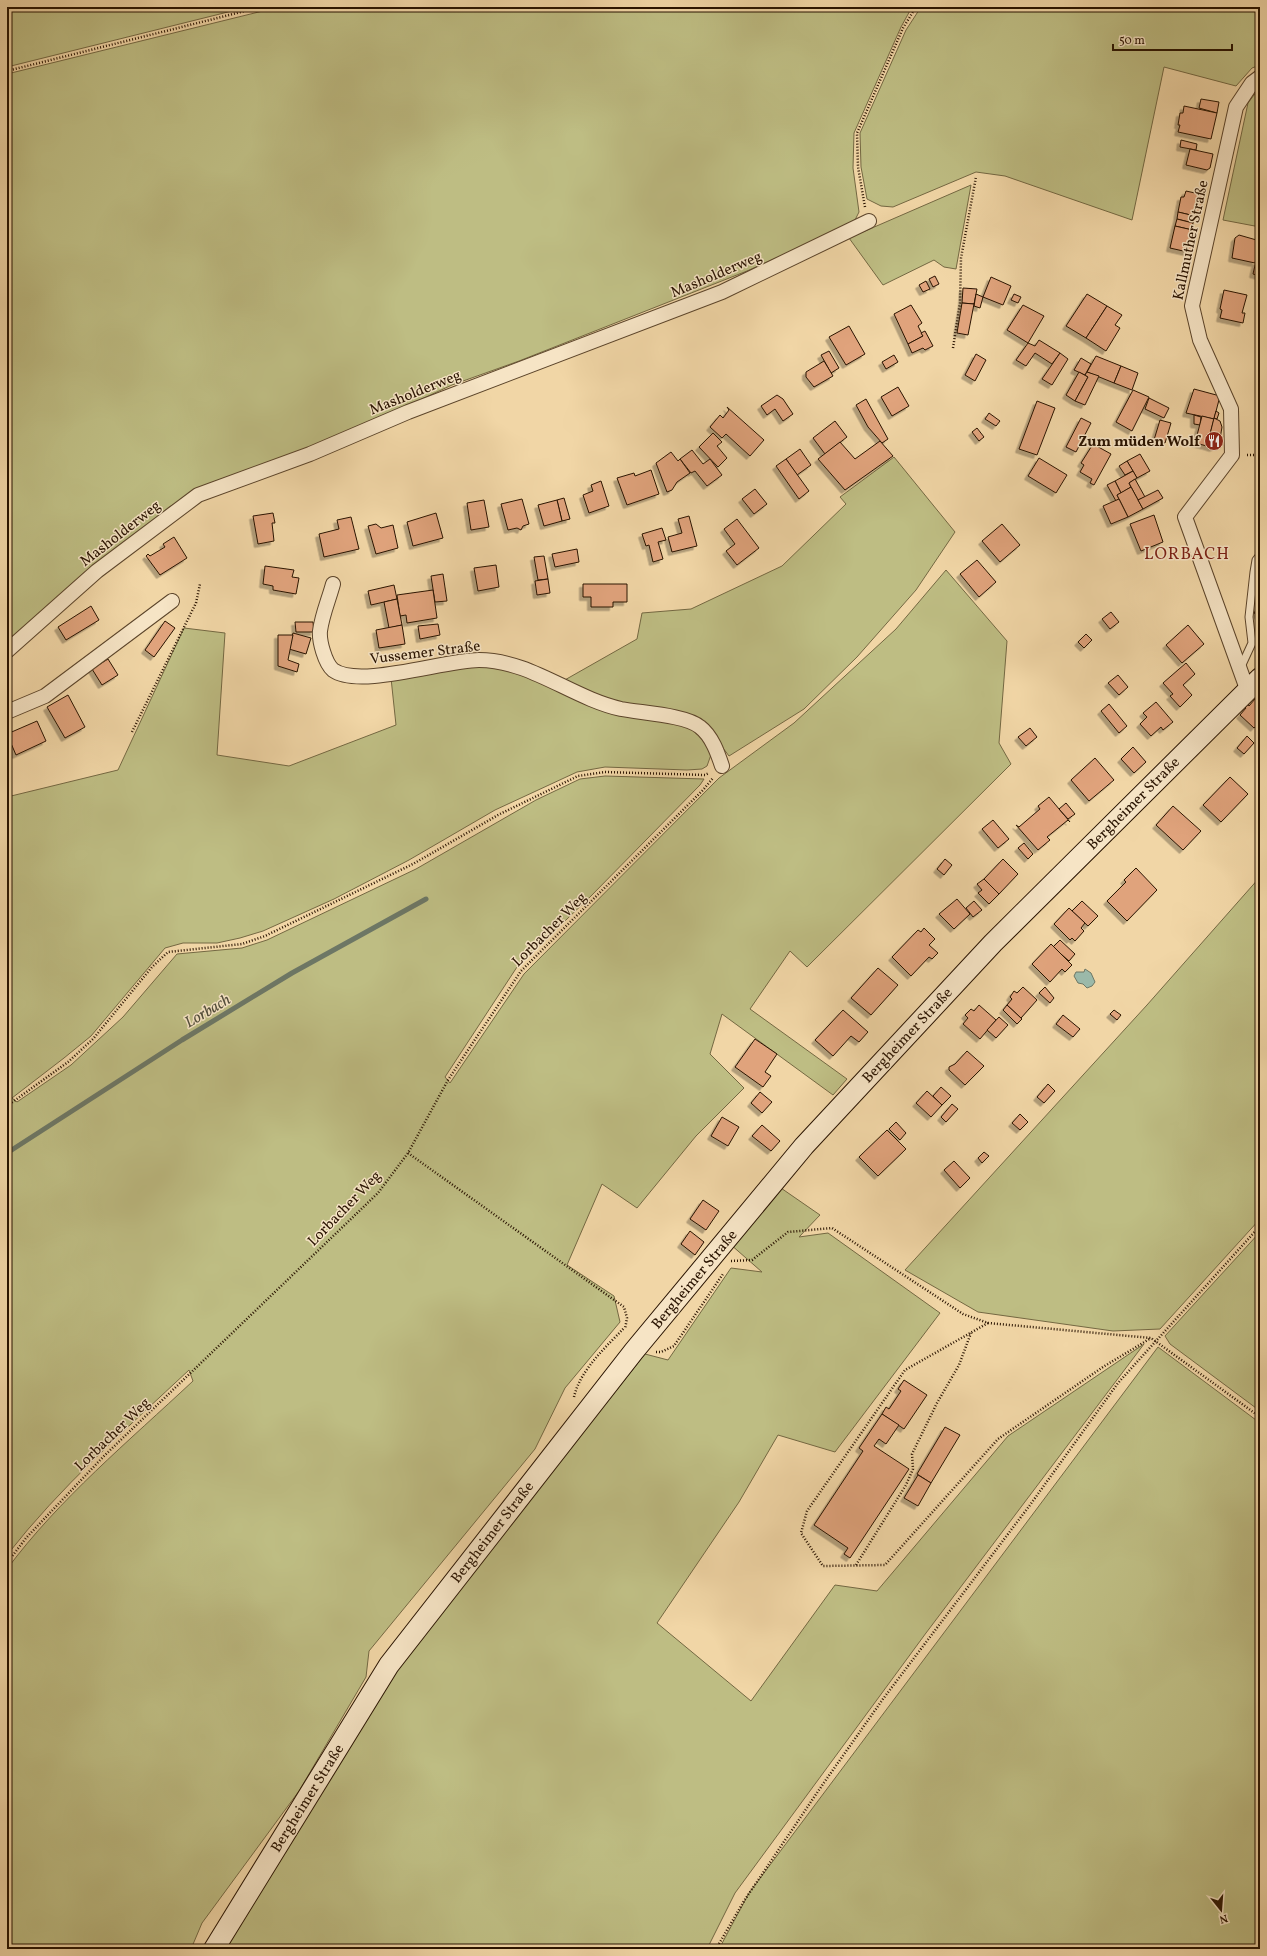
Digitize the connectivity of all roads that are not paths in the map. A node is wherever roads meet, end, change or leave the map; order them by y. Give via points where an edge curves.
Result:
1 (1260, 77) edge
2 (869, 221) road end
3 (1260, 555) edge
4 (333, 584) dead end
5 (172, 601) dead end
6 (7, 651) edge
7 (1240, 669) junction
8 (1254, 684) edge
9 (7, 712) edge
10 (722, 766) road end
11 (214, 1949) edge

1 - 7 street, Kallmuther Straße via 1252,83 1236,107 1192,306 1200,340 1231,409 1232,456 1185,517
2 - 6 street, Masholderweg via 722,292 408,412 310,454 198,495 97,571
3 - 7 lane via 1256,560 1249,617 1252,643
4 - 10 street, Vussemer Straße via 320,631 325,659 333,669 345,676 390,674 479,660 511,664 570,690 620,708 682,720 700,727 716,749
5 - 9 street via 44,696
7 - 8 street
8 - 11 street, Bergheimer Straße via 993,943 804,1146 723,1258 634,1351 389,1665

